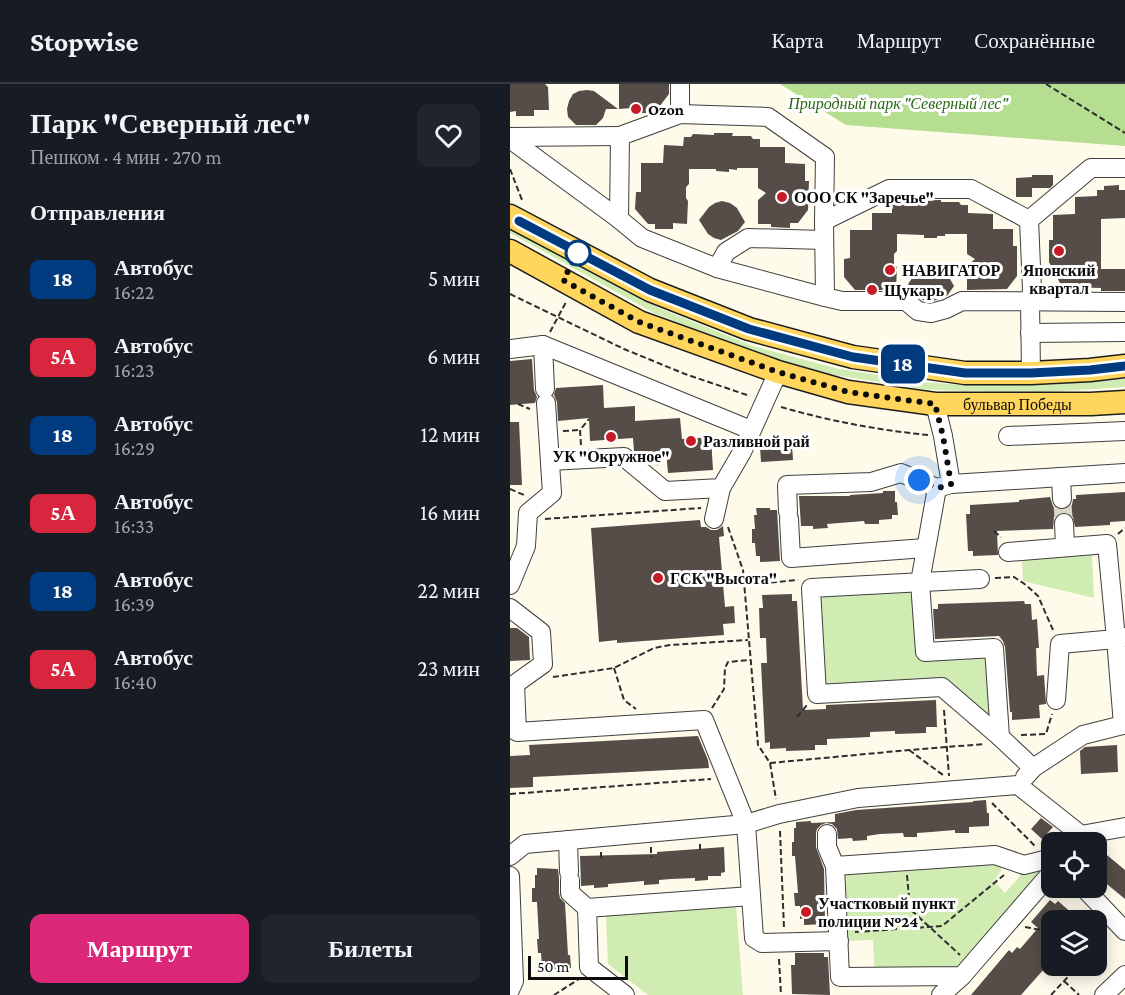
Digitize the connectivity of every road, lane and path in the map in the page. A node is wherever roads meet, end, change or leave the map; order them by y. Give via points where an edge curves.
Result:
1 (680, 84) edge
2 (1046, 84) edge
3 (680, 114) junction
4 (1125, 132) edge
5 (620, 136) junction
6 (510, 138) edge
7 (1125, 168) edge
8 (510, 169) edge
9 (515, 211) edge
10 (619, 219) junction
11 (1029, 220) junction
12 (824, 221) junction
13 (824, 240) junction
14 (510, 251) edge
15 (717, 267) junction
16 (510, 294) edge
17 (825, 297) junction
18 (1030, 301) junction
19 (1125, 302) edge
20 (1125, 332) edge
21 (1030, 333) junction
22 (543, 345) junction
23 (510, 348) edge
24 (1125, 366) edge
25 (778, 372) junction
26 (1031, 373) junction
27 (764, 402) junction
28 (1125, 402) edge
29 (935, 404) junction
30 (589, 418) dead end
31 (751, 430) junction
32 (1125, 431) edge
33 (943, 436) junction
34 (1008, 436) dead end
35 (582, 459) junction
36 (550, 461) junction
37 (1125, 473) edge
38 (1061, 477) junction
39 (944, 486) junction
40 (721, 488) junction
41 (1062, 499) tunnel mouth
42 (715, 513) junction
43 (528, 521) junction
44 (1064, 523) tunnel mouth
45 (1065, 547) junction
46 (925, 548) junction
47 (1008, 552) dead end
48 (980, 579) joint
49 (799, 580) dead end
50 (920, 582) junction
51 (510, 585) edge
52 (744, 585) junction
53 (510, 608) edge
54 (1120, 638) edge
55 (749, 639) junction
56 (1060, 644) junction
57 (751, 660) junction
58 (614, 668) junction
59 (545, 679) dead end
60 (942, 687) junction
61 (1056, 700) joint
62 (644, 712) dead end
63 (704, 720) junction
64 (1124, 725) edge
65 (1003, 740) junction
66 (947, 747) junction
67 (909, 750) junction
68 (770, 763) junction
69 (1033, 768) junction
70 (727, 778) junction
71 (1018, 785) junction
72 (977, 788) junction
73 (510, 794) edge
74 (825, 804) junction
75 (779, 814) junction
76 (746, 824) junction
77 (1125, 827) edge
78 (1070, 832) edge
79 (1105, 832) edge
80 (568, 840) junction
81 (1041, 855) edge
82 (510, 856) edge
83 (906, 861) junction
84 (1017, 863) junction
85 (1041, 864) edge
86 (835, 866) junction
87 (1041, 875) edge
88 (510, 876) edge
89 (751, 896) junction
90 (1094, 898) edge
91 (587, 908) junction
92 (929, 927) junction
93 (1125, 931) edge
94 (839, 937) junction
95 (781, 942) junction
96 (512, 958) edge
97 (590, 967) junction
98 (967, 970) junction
99 (1125, 975) edge
100 (840, 976) junction
101 (1069, 976) edge
102 (1064, 981) junction
103 (510, 990) edge
104 (554, 995) edge
105 (625, 995) edge
106 (781, 995) edge
107 (841, 995) edge
108 (941, 995) edge
109 (1051, 995) edge
110 (1079, 995) edge
111 (1104, 995) edge

1 - 3 street
2 - 4 path
3 - 5 street
3 - 12 street via 768,117 825,157
5 - 6 street
5 - 10 street
6 - 10 street
7 - 11 street via 1091,168
8 - 9 path via 522,200
9 - 26 main road, бульвар Победы via 650,290 749,329 853,357 965,373
10 - 15 street via 642,238
11 - 12 street via 970,189 889,189
11 - 18 street
12 - 13 street
13 - 15 street via 748,238 726,252
13 - 17 street
14 - 25 main road, бульвар Победы via 639,322
15 - 17 street
16 - 27 path via 634,353
17 - 18 street via 842,301 906,301 918,311 931,313 962,301
18 - 19 street
18 - 21 street
20 - 21 street
21 - 26 street
22 - 23 street
22 - 31 street
22 - 36 street
24 - 26 main road, бульвар Победы
25 - 27 street
25 - 29 main road, бульвар Победы via 848,392
27 - 31 street
27 - 33 path via 858,426
28 - 29 main road, бульвар Победы
29 - 33 street
30 - 35 path via 580,430
31 - 40 street
32 - 34 street
33 - 39 street
35 - 36 street
35 - 40 street via 624,457 665,491
36 - 43 street via 552,493 528,513
37 - 38 street
38 - 39 street
38 - 41 street
39 - 46 street
39 - 46 street via 901,473 871,482 787,485 790,558
40 - 42 street
42 - 43 path
42 - 52 path via 728,525
43 - 51 street via 526,546
44 - 45 street
45 - 47 street
45 - 54 street via 1107,544
46 - 50 street
48 - 50 street
48 - 56 path via 1014,577 1026,585 1038,596
49 - 52 path
50 - 60 street via 811,588 817,694
50 - 65 street via 925,652 994,648
52 - 55 path
53 - 63 street via 541,632 542,643 543,664 514,684 517,732
54 - 56 street
54 - 64 street
55 - 57 path
55 - 58 path via 662,646
56 - 61 street
57 - 63 path via 728,662 724,668 724,689
57 - 68 path via 758,745
58 - 59 path
58 - 62 path via 624,700
60 - 65 street
60 - 66 path
61 - 65 path via 1046,734
63 - 70 street
64 - 69 street via 1083,735
65 - 66 path
65 - 69 street
66 - 67 path
66 - 67 path via 949,779
67 - 68 path
68 - 75 path
69 - 71 street
70 - 73 path
70 - 76 street
71 - 72 street
71 - 78 street
72 - 74 street
72 - 81 path
74 - 75 street
74 - 86 street via 827,847
75 - 76 street
75 - 95 path
76 - 80 street
76 - 89 street
77 - 79 street
80 - 82 street via 525,844
80 - 91 street via 570,893
83 - 84 street via 995,855
83 - 86 street
83 - 92 path via 910,909
84 - 85 street
84 - 92 path via 942,926
86 - 94 street
87 - 98 street
88 - 96 street
89 - 91 street
89 - 95 street via 754,938 762,944
90 - 93 street
91 - 97 street
92 - 94 path
92 - 98 path
94 - 95 street
94 - 100 street
95 - 106 path
96 - 103 street via 514,981
97 - 104 path
97 - 105 street
98 - 100 street
98 - 108 street
99 - 111 street
100 - 107 street
101 - 102 path
102 - 109 path
102 - 110 path

